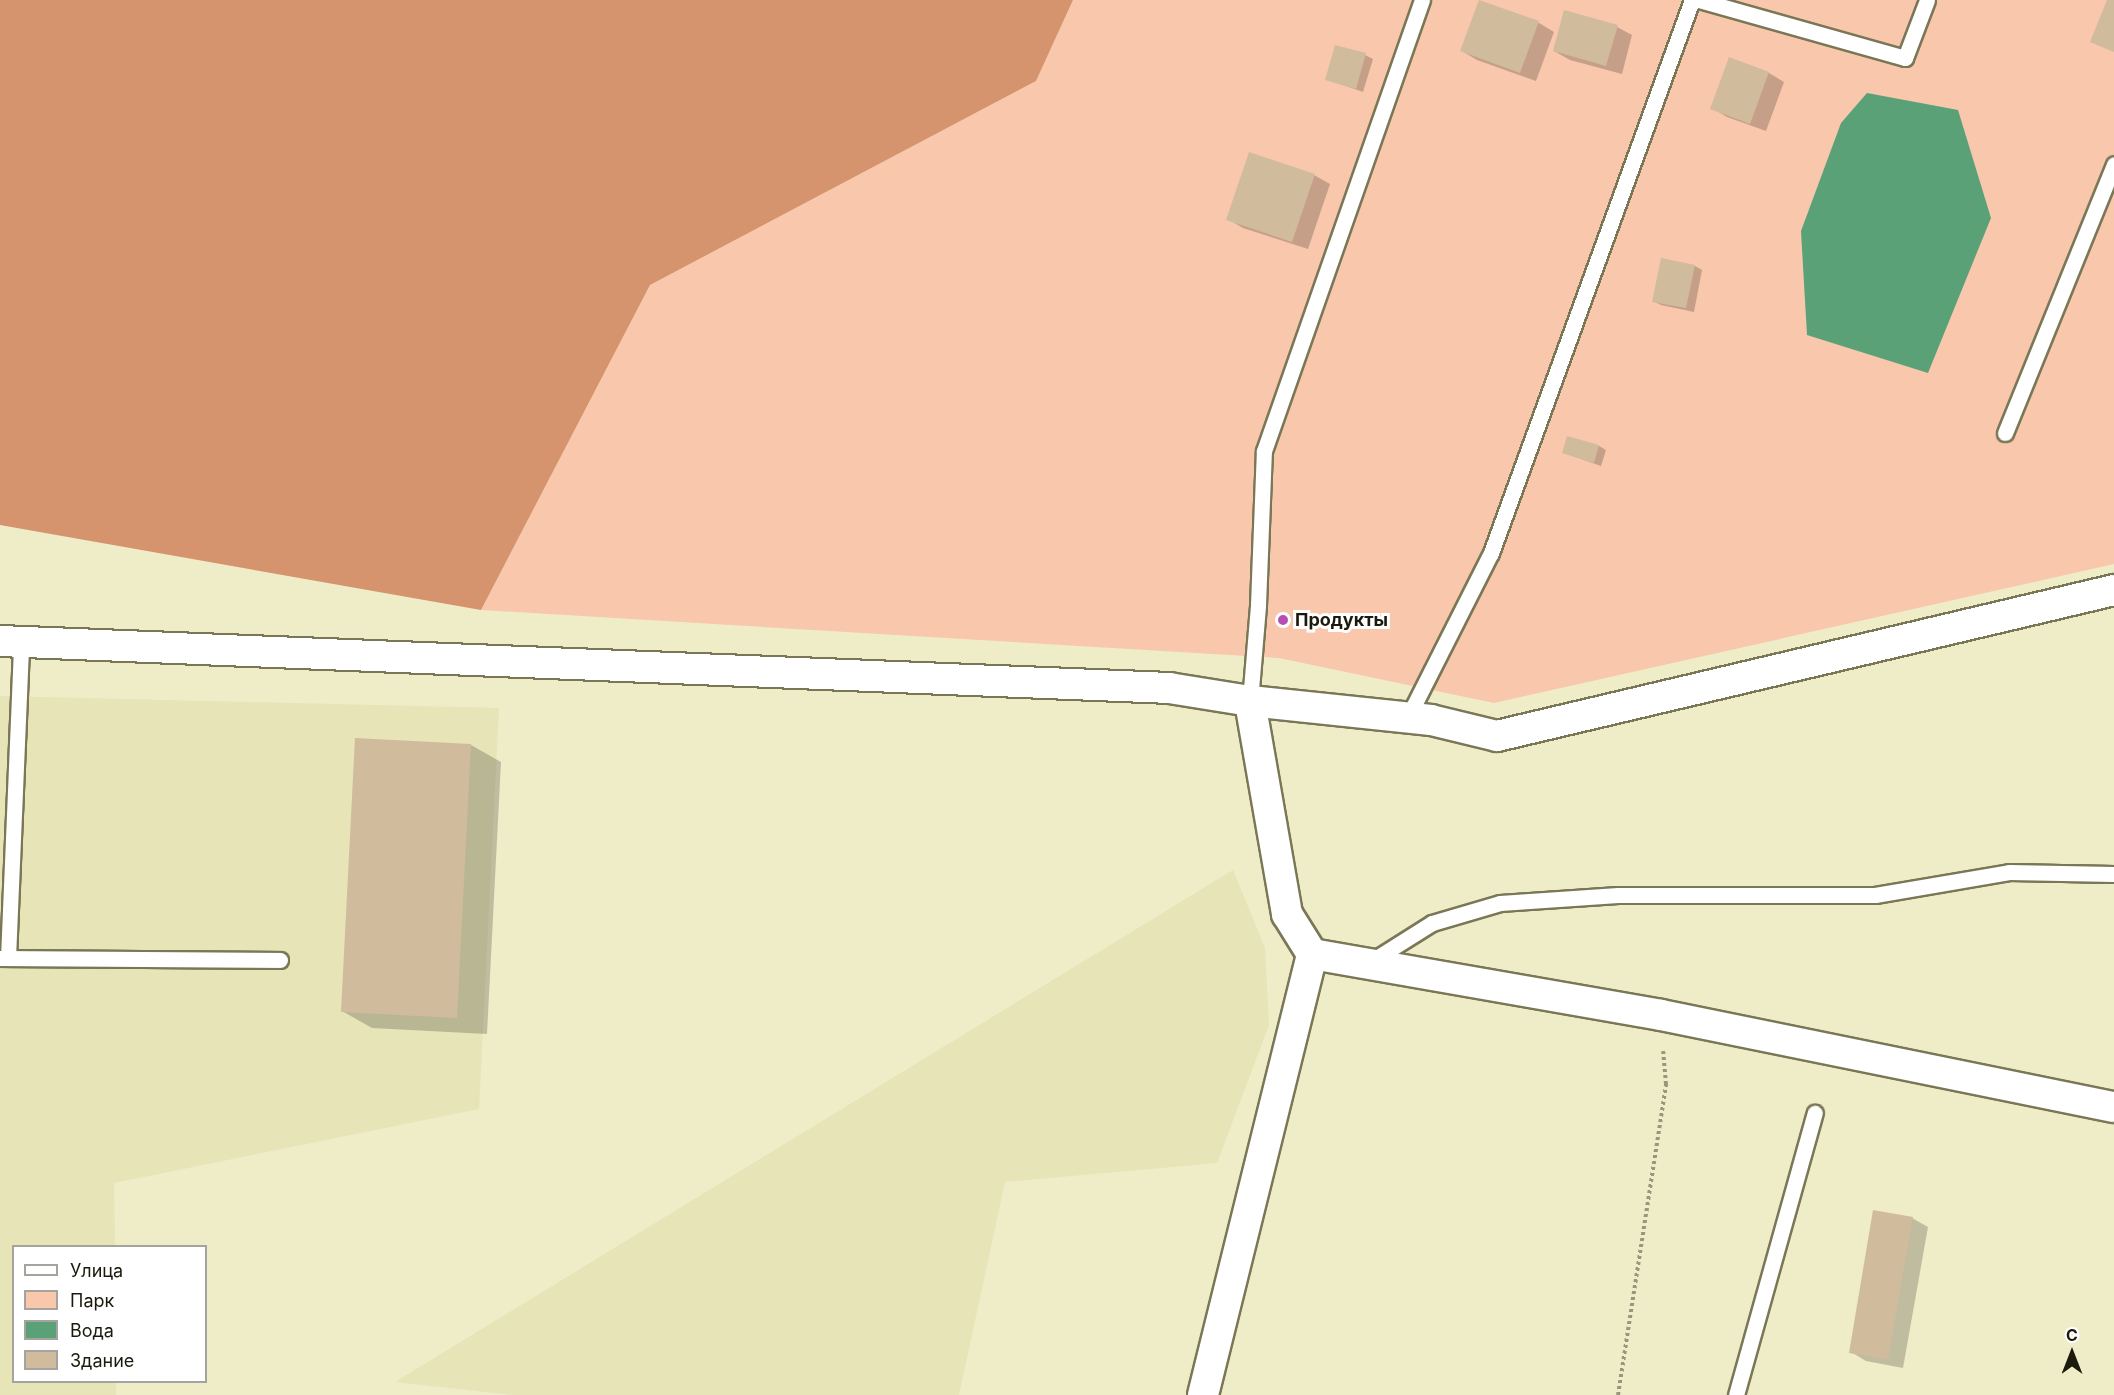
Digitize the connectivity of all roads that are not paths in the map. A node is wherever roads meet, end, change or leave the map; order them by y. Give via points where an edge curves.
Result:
1 (1422, 0) edge
2 (1692, 0) edge
3 (1699, 0) edge
4 (1927, 0) edge
5 (2114, 164) edge
6 (2005, 433) dead end
7 (2114, 590) edge
8 (10, 641) edge
9 (1250, 701) junction
10 (1408, 717) junction
11 (2114, 874) edge
12 (1311, 954) junction
13 (4, 958) edge
14 (280, 960) dead end
15 (1367, 964) junction
16 (2114, 1107) edge
17 (1815, 1113) dead end
18 (1203, 1395) edge
19 (1736, 1395) edge

1 - 9 lane via 1264,451
2 - 10 lane via 1491,553
3 - 4 lane via 1905,58
5 - 6 lane
7 - 10 street via 1497,736
8 - 9 street via 1157,688
8 - 13 lane
9 - 10 street
9 - 12 street via 1287,914
11 - 15 lane via 2009,872 1875,895 1618,896 1500,903 1432,923
12 - 15 street
12 - 18 street
13 - 14 lane
15 - 16 street via 1661,1015
17 - 19 lane

